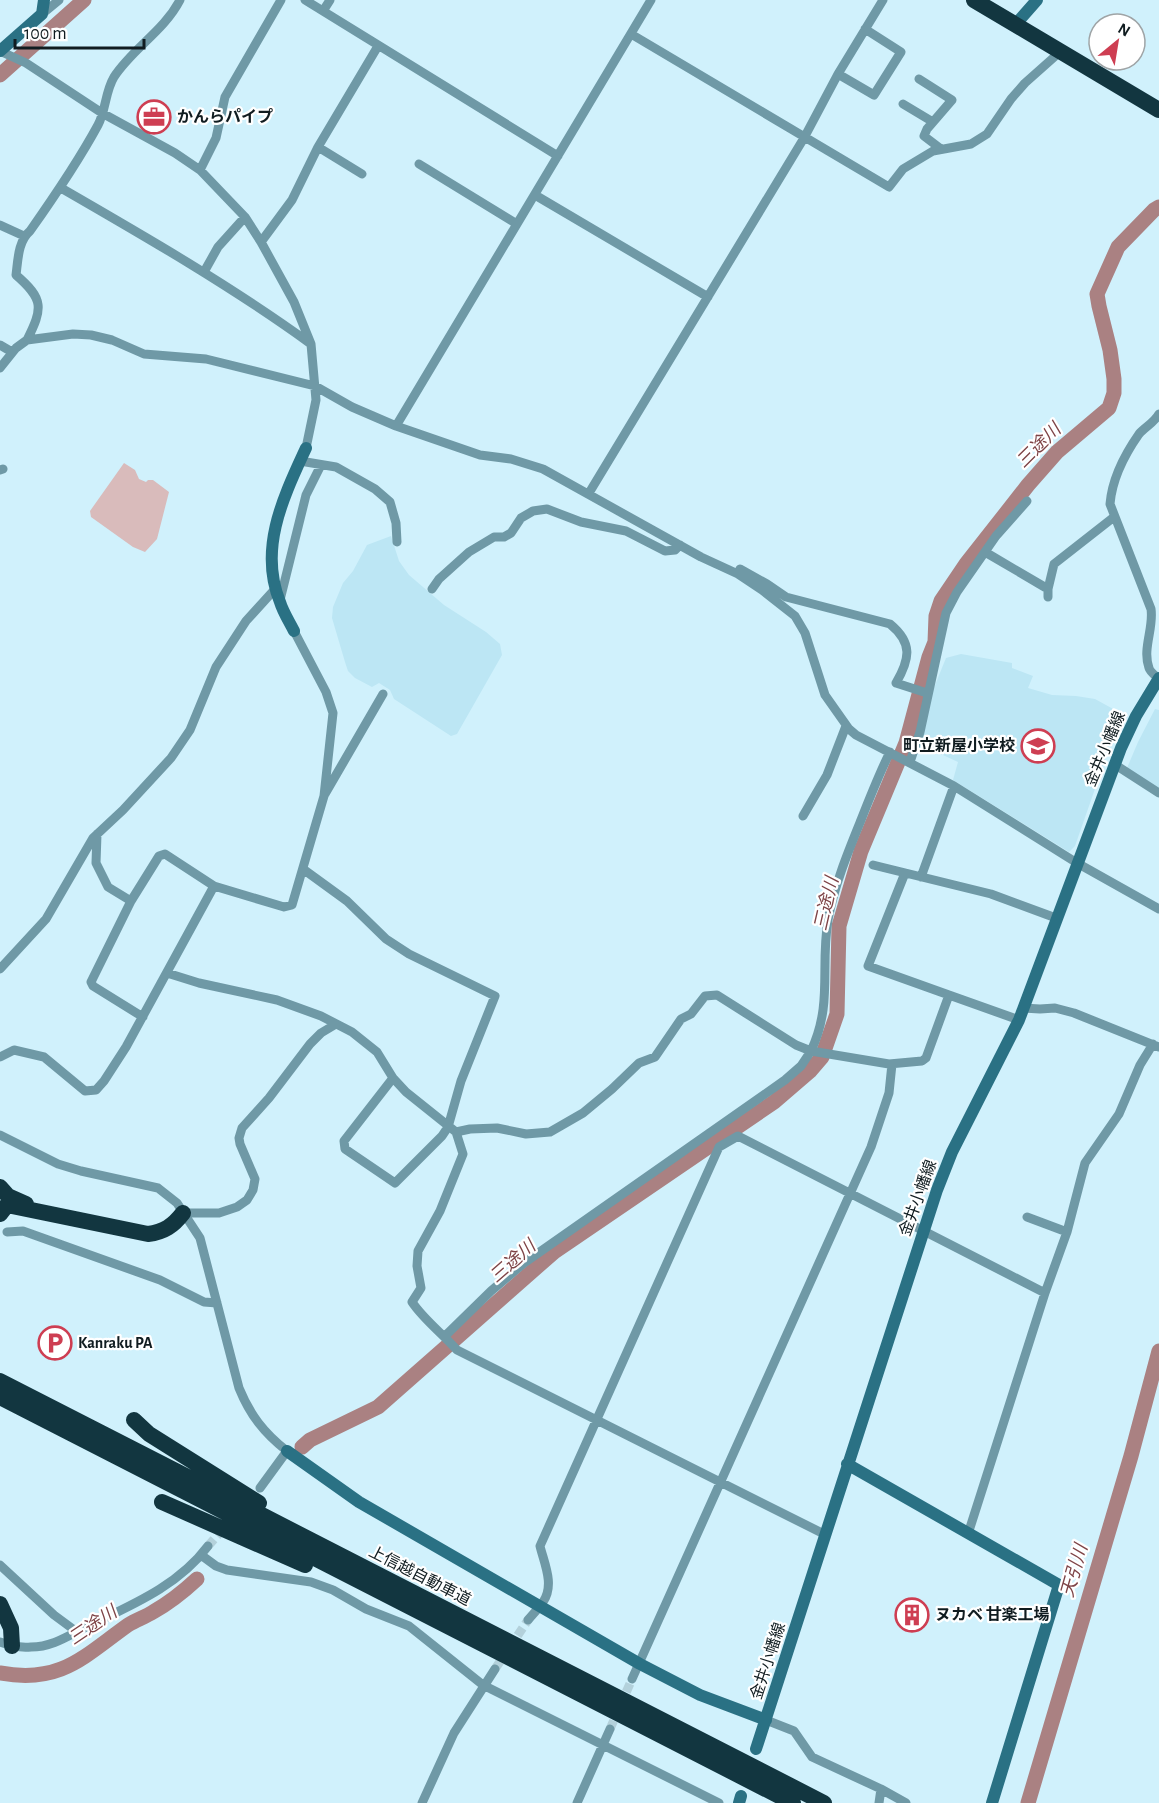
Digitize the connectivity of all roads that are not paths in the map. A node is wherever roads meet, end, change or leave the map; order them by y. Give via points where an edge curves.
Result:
1 (44, 0) edge
2 (59, 0) edge
3 (180, 0) edge
4 (281, 0) edge
5 (305, 0) edge
6 (330, 0) edge
7 (651, 0) edge
8 (883, 0) edge
9 (974, 0) edge
10 (1037, 0) edge
11 (323, 11) junction
12 (42, 14) junction
13 (1016, 25) junction
14 (865, 29) junction
15 (631, 34) junction
16 (378, 46) junction
17 (2, 51) edge
18 (1061, 51) junction
19 (838, 74) junction
20 (919, 79) dead end
21 (903, 104) dead end
22 (1159, 110) edge
23 (102, 113) junction
24 (933, 122) junction
25 (804, 138) junction
26 (318, 147) junction
27 (941, 149) junction
28 (558, 156) junction
29 (419, 164) dead end
30 (200, 170) junction
31 (362, 174) dead end
32 (61, 188) junction
33 (535, 195) junction
34 (245, 217) junction
35 (517, 224) junction
36 (0, 225) edge
37 (24, 236) junction
38 (261, 242) junction
39 (204, 272) junction
40 (708, 297) junction
41 (27, 340) junction
42 (311, 344) junction
43 (0, 345) edge
44 (12, 352) junction
45 (0, 368) edge
46 (315, 386) junction
47 (1159, 414) edge
48 (396, 426) junction
49 (306, 448) joint
50 (300, 461) junction
51 (321, 465) junction
52 (589, 493) junction
53 (1027, 501) dead end
54 (1114, 517) junction
55 (397, 542) dead end
56 (680, 545) junction
57 (703, 551) dead end
58 (985, 552) junction
59 (276, 588) junction
60 (432, 589) dead end
61 (279, 601) junction
62 (294, 631) joint
63 (1159, 679) edge
64 (927, 693) junction
65 (382, 694) dead end
66 (846, 726) junction
67 (891, 752) junction
68 (910, 762) junction
69 (1114, 764) junction
70 (954, 786) junction
71 (1159, 793) edge
72 (324, 796) junction
73 (803, 816) dead end
74 (98, 834) junction
75 (1077, 862) junction
76 (873, 865) dead end
77 (303, 869) junction
78 (904, 873) junction
79 (921, 877) junction
80 (214, 886) junction
81 (131, 901) junction
82 (1159, 909) edge
83 (1056, 918) junction
84 (0, 969) edge
85 (167, 973) junction
86 (949, 995) junction
87 (1023, 1008) junction
88 (143, 1017) junction
89 (1019, 1020) junction
90 (336, 1024) junction
91 (1156, 1046) edge
92 (811, 1051) junction
93 (0, 1057) edge
94 (892, 1064) junction
95 (393, 1078) junction
96 (452, 1130) junction
97 (0, 1135) edge
98 (0, 1187) edge
99 (851, 1194) junction
100 (183, 1213) junction
101 (0, 1214) edge
102 (1028, 1216) dead end
103 (924, 1230) junction
104 (7, 1232) dead end
105 (1067, 1232) junction
106 (1045, 1293) junction
107 (217, 1303) junction
108 (445, 1336) junction
109 (0, 1381) edge
110 (0, 1397) edge
111 (134, 1420) dead end
112 (596, 1420) junction
113 (287, 1451) junction
114 (847, 1464) junction
115 (721, 1482) junction
116 (260, 1488) dead end
117 (162, 1502) dead end
118 (968, 1534) junction
119 (826, 1535) junction
120 (208, 1546) tunnel mouth
121 (201, 1555) junction
122 (0, 1565) edge
123 (0, 1604) edge
124 (434, 1604) junction
125 (538, 1606) junction
126 (0, 1615) edge
127 (528, 1620) tunnel mouth
128 (443, 1624) junction
129 (77, 1632) junction
130 (6, 1644) edge
131 (640, 1664) junction
132 (495, 1669) tunnel mouth
133 (632, 1679) tunnel mouth
134 (483, 1686) junction
135 (766, 1720) junction
136 (610, 1730) tunnel mouth
137 (604, 1744) junction
138 (756, 1749) dead end
139 (881, 1789) junction
140 (422, 1803) edge
141 (577, 1803) edge
142 (719, 1803) edge
143 (793, 1803) edge
144 (824, 1803) edge
145 (879, 1803) edge
146 (906, 1803) edge
147 (992, 1803) edge

1 - 12 street
2 - 12 street
3 - 23 street via 173,14 114,78
4 - 30 street via 225,96 216,138
5 - 11 street
6 - 11 street
7 - 15 street
8 - 14 street
9 - 13 highway
10 - 13 street
11 - 16 street
12 - 17 street
13 - 18 highway
14 - 19 street
14 - 19 street via 901,52 874,95
15 - 25 street
15 - 28 street
16 - 26 street
16 - 28 street
17 - 23 street
18 - 22 highway
18 - 27 street via 1025,83 987,134 971,144
19 - 25 street
20 - 24 street via 952,100
21 - 24 street
23 - 30 street
23 - 32 street
24 - 27 street via 924,136
25 - 27 street via 889,187 903,169
25 - 40 street
26 - 31 street
26 - 38 street via 292,200
28 - 33 street
29 - 35 street
30 - 34 street
32 - 37 street
32 - 39 street
33 - 35 street
33 - 40 street
34 - 38 street
34 - 39 street via 218,247
35 - 48 street
36 - 37 street
37 - 41 street via 16,275 30,288 40,309
38 - 42 street via 294,302
39 - 42 street
40 - 52 street
41 - 44 street
41 - 46 street via 91,335 144,354 206,360
42 - 46 street
43 - 44 street
44 - 45 street
46 - 48 street
46 - 49 street via 316,400
47 - 54 street via 1138,436 1116,476 1110,504
48 - 52 street via 480,455 543,469
49 - 50 street
50 - 51 street
50 - 59 street via 285,491 272,540
51 - 55 street via 336,467 390,501
51 - 61 street via 306,495
52 - 56 street
53 - 58 street
54 - 58 street via 1054,564 1048,593
54 - 63 street via 1151,609 1149,669
56 - 60 street via 665,551 627,531 581,522 547,509 533,511 521,518 511,533 494,537 469,552
56 - 66 street via 738,574 795,616 805,633 825,695
57 - 64 street via 786,597 890,624 901,633 908,654 896,683
58 - 64 street via 946,613
59 - 61 street
59 - 74 street via 246,621 216,668 190,730 171,758
61 - 62 street
62 - 72 street via 333,713
63 - 69 street, 金井小幡線 via 1136,716
64 - 68 street
65 - 72 street
66 - 67 street
66 - 73 street via 827,775
67 - 68 street
67 - 92 street via 850,846 835,892 826,937 826,995
68 - 70 street
69 - 71 street
69 - 75 street, 金井小幡線
70 - 75 street
70 - 79 street
72 - 77 street
74 - 81 street via 96,863 108,887
74 - 84 street via 46,919
75 - 82 street
75 - 83 street, 金井小幡線
76 - 78 street
77 - 80 street via 292,904 284,907
77 - 96 street via 347,901 386,939 495,996 461,1081
78 - 79 street
78 - 86 street via 868,966
79 - 83 street via 991,894
80 - 81 street via 165,854 159,856
80 - 85 street
81 - 88 street via 91,982
83 - 87 street, 金井小幡線
85 - 88 street
85 - 90 street via 278,1000
86 - 89 street
86 - 94 street via 926,1058
87 - 89 street, 金井小幡線
87 - 91 street via 1054,1008 1074,1013
88 - 93 street via 96,1090 85,1091 44,1057 14,1050
89 - 103 street, 金井小幡線 via 952,1152
90 - 95 street via 377,1052
90 - 100 street via 310,1044 242,1128 240,1144 255,1179 247,1200 219,1213
91 - 105 street via 1140,1065 1119,1114 1085,1163
92 - 94 street
92 - 96 street via 717,995 705,996 691,1014 681,1019 656,1057 639,1063 583,1113 550,1132
92 - 108 street via 785,1080 524,1263
94 - 99 street via 888,1093 871,1147
95 - 96 street
95 - 96 street via 344,1141 345,1149 395,1184
96 - 108 street via 463,1154 440,1211 418,1251 421,1287 412,1302
97 - 100 street via 57,1164 158,1188
98 - 100 highway via 23,1204 131,1226 150,1228
99 - 103 street
99 - 112 street via 738,1136 719,1148
99 - 115 street
100 - 101 highway via 168,1229 148,1234 7,1205
100 - 107 street via 200,1238
102 - 105 street
103 - 106 street
103 - 114 street, 金井小幡線
104 - 107 street via 23,1231 160,1280 204,1302
105 - 106 street
106 - 118 street
107 - 113 street via 247,1407 256,1422
108 - 112 street via 457,1350
109 - 124 highway, 上信越自動車道
110 - 128 highway, 上信越自動車道
111 - 124 highway via 149,1434 267,1509
112 - 115 street
112 - 125 street via 540,1546 548,1591
113 - 116 street
113 - 125 street via 359,1502
114 - 118 street
114 - 119 street, 金井小幡線
115 - 119 street
115 - 131 street
117 - 128 highway
118 - 147 street via 1059,1585
119 - 135 street, 金井小幡線
120 - 121 street
121 - 129 street via 173,1581
121 - 134 street via 227,1570 311,1582 333,1590 366,1609 409,1626
122 - 129 street
123 - 130 highway via 11,1628
124 - 144 highway, 上信越自動車道
125 - 127 street
125 - 131 street
126 - 130 highway
128 - 143 highway, 上信越自動車道
129 - 130 street via 61,1641 33,1647
131 - 133 street
131 - 135 street via 700,1695
132 - 134 street
134 - 137 street
134 - 140 street via 454,1733
135 - 138 street, 金井小幡線
135 - 139 street via 795,1731 812,1757
136 - 137 street
137 - 141 street
137 - 142 street
139 - 145 street
139 - 146 street

